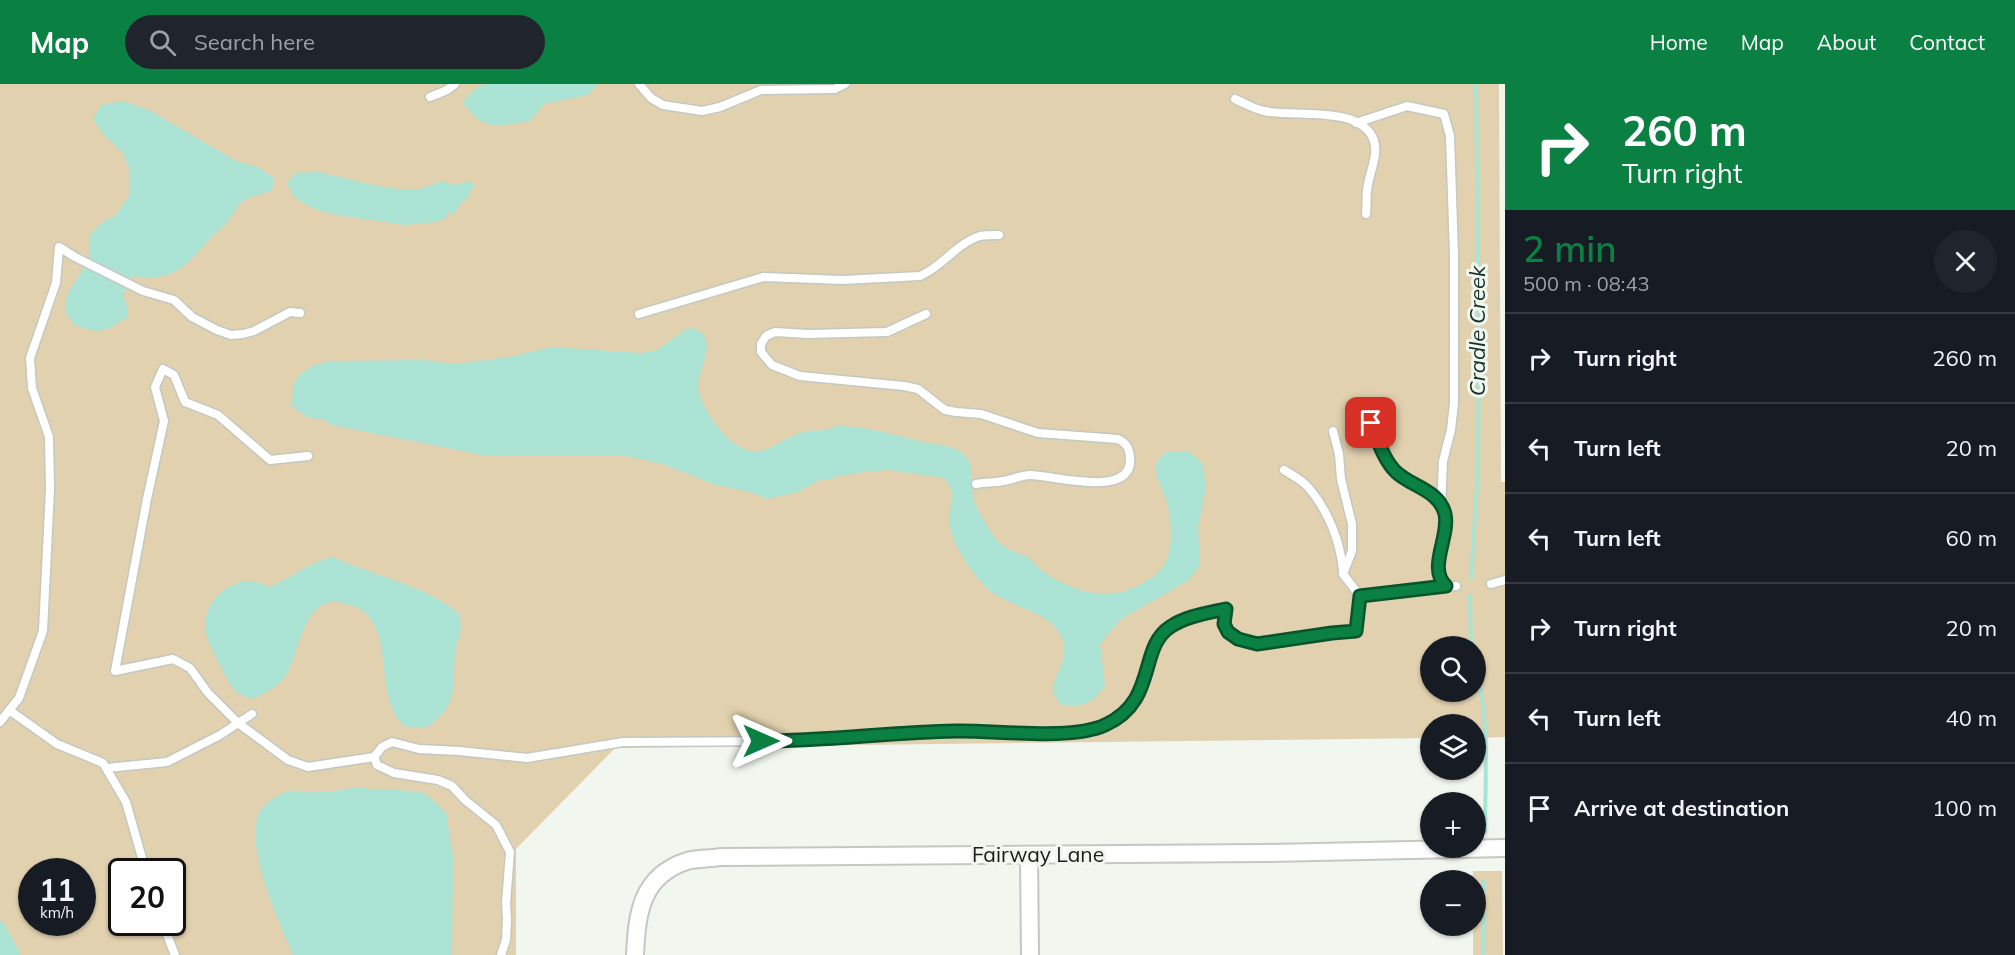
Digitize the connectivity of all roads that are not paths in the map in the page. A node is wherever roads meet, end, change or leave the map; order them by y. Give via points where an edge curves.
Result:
1 (455, 84) edge
2 (639, 84) edge
3 (845, 84) edge
4 (430, 97) dead end
5 (1235, 99) dead end
6 (1356, 123) junction
7 (1366, 214) dead end
8 (999, 235) dead end
9 (300, 313) dead end
10 (639, 314) dead end
11 (926, 314) dead end
12 (1365, 406) dead end
13 (1333, 431) dead end
14 (308, 456) dead end
15 (1284, 470) dead end
16 (976, 484) dead end
17 (1441, 507) junction
18 (1343, 574) junction
19 (1505, 580) edge
20 (1491, 585) dead end
21 (1446, 586) junction
22 (1456, 586) dead end
23 (1360, 596) junction
24 (9, 710) junction
25 (252, 714) dead end
26 (0, 722) edge
27 (238, 723) junction
28 (374, 757) junction
29 (106, 768) junction
30 (1505, 848) edge
31 (1029, 855) junction
32 (142, 858) edge
33 (168, 936) edge
34 (175, 955) edge
35 (501, 955) edge
36 (635, 955) edge
37 (1030, 955) edge

1 - 4 lane
2 - 3 lane via 663,105 702,111 761,90 835,89
5 - 6 lane via 1264,111 1332,115
6 - 7 lane via 1369,131 1375,142
6 - 17 lane via 1407,106 1444,114 1450,136 1454,403 1443,460
8 - 10 lane via 968,242 930,273 920,276 843,280 763,277
9 - 24 lane via 290,312 254,331 231,335 192,316 174,300 143,291 59,247 56,283 30,358 32,388 48,437 50,489 43,631 19,698
11 - 16 lane via 887,332 775,332 766,336 761,352 772,365 800,376 918,389 945,410 981,414 1038,433 1118,439 1129,450 1129,470 1100,483 1029,475
12 - 17 lane via 1384,456 1397,473 1423,488
13 - 18 lane via 1352,524 1352,551
14 - 27 lane via 270,460 218,415 185,402 174,375 163,369 155,387 164,421 115,671 173,659 190,668
15 - 18 lane via 1307,486 1330,521 1341,550
17 - 21 lane via 1445,527 1438,572
18 - 23 lane
19 - 20 lane
21 - 22 lane
21 - 23 lane
23 - 28 lane via 1356,631 1257,644 1228,632 1224,624 1226,609 1169,627 1156,642 1139,694 1125,713 1103,726 1077,732 956,731 807,741 623,742 527,758 418,749 392,742
24 - 26 lane
24 - 29 lane via 57,744 103,763
25 - 27 lane
27 - 28 lane via 288,760 308,767
27 - 29 lane via 167,762
28 - 35 lane via 377,765 394,772 452,786 496,825 510,852 506,940
29 - 32 lane via 126,802
30 - 31 street, Fairway Lane
31 - 36 street, Fairway Lane via 720,857 688,861 663,873 646,892 637,926
31 - 37 street
33 - 34 lane

